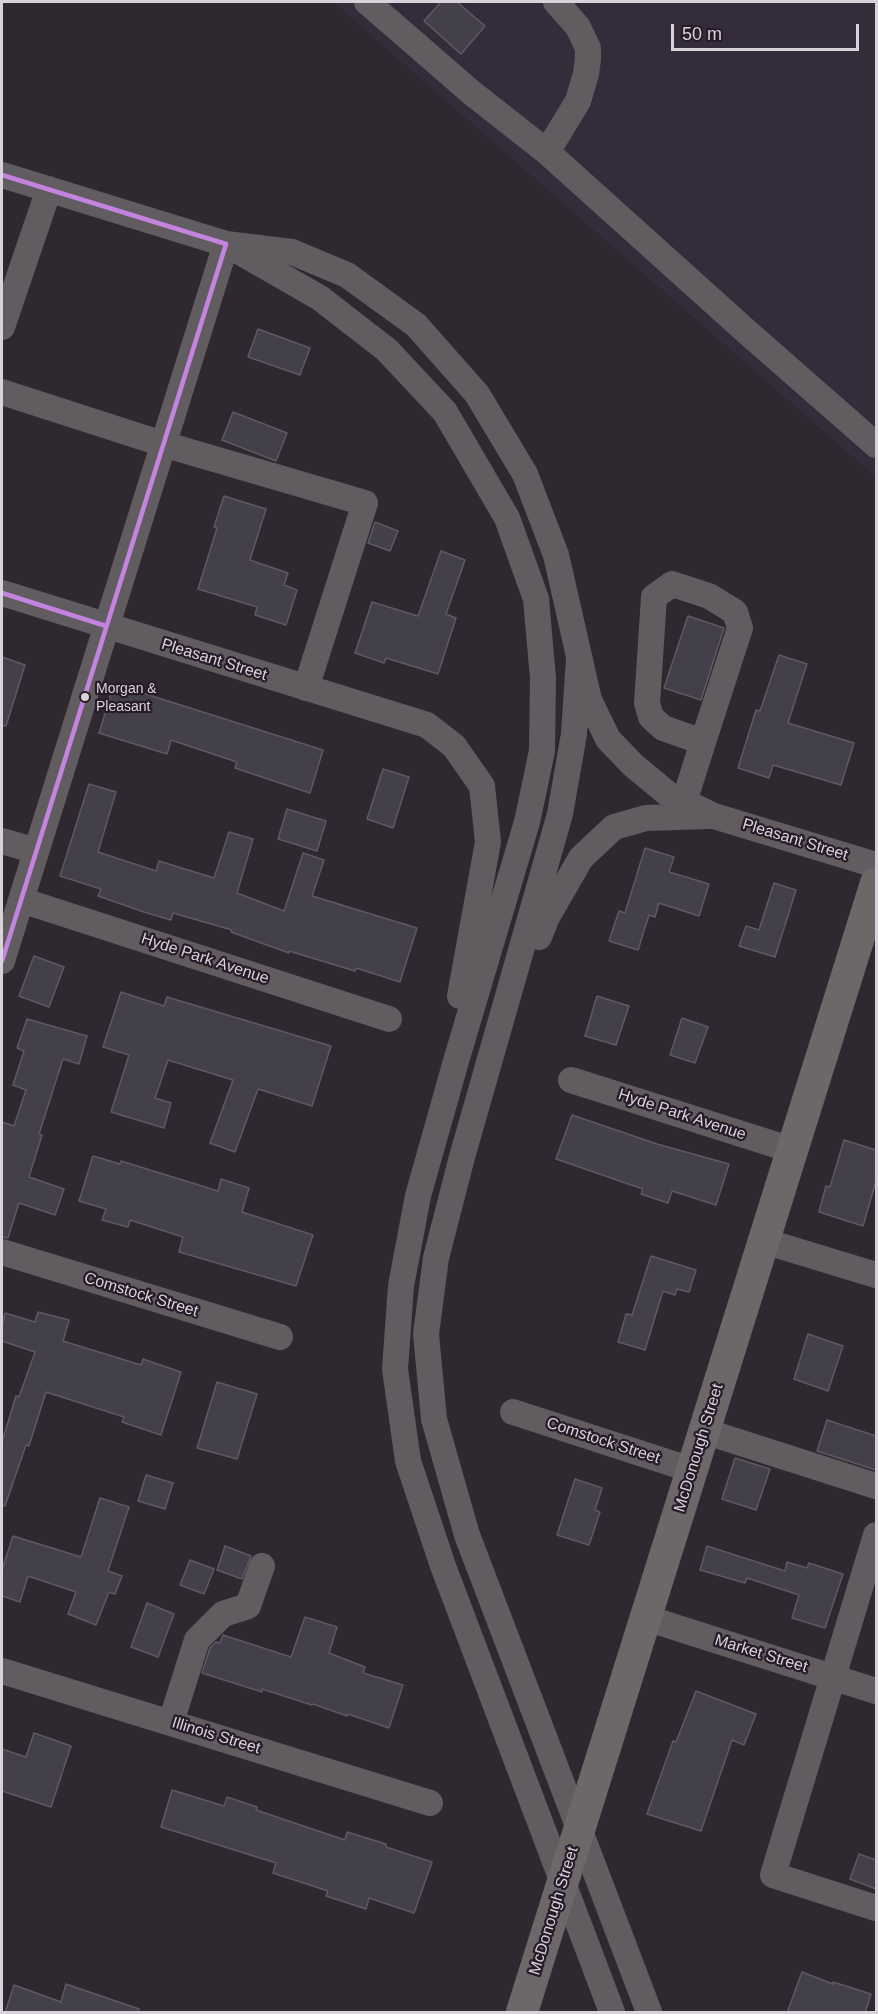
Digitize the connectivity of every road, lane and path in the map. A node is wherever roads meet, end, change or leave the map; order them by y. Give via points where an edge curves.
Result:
1 (367, 2) edge
2 (556, 2) edge
3 (547, 152) junction
4 (2, 175) edge
5 (49, 189) junction
6 (226, 244) junction
7 (2, 327) edge
8 (2, 392) edge
9 (163, 444) junction
10 (876, 445) edge
11 (2, 593) edge
12 (106, 626) junction
13 (579, 658) junction
14 (306, 688) junction
15 (703, 742) junction
16 (684, 802) junction
17 (714, 816) junction
18 (2, 841) edge
19 (36, 851) junction
20 (876, 865) edge
21 (876, 882) edge
22 (21, 900) junction
23 (2, 961) edge
24 (389, 1018) dead end
25 (487, 1071) junction
26 (571, 1080) dead end
27 (792, 1150) junction
28 (418, 1196) junction
29 (764, 1241) junction
30 (2, 1252) edge
31 (876, 1275) edge
32 (280, 1337) dead end
33 (513, 1412) dead end
34 (704, 1431) junction
35 (692, 1470) junction
36 (876, 1486) edge
37 (876, 1535) edge
38 (262, 1566) dead end
39 (646, 1618) junction
40 (2, 1671) edge
41 (834, 1677) junction
42 (876, 1691) edge
43 (171, 1722) junction
44 (430, 1803) dead end
45 (876, 1908) edge
46 (522, 2013) edge
47 (612, 2013) edge
48 (649, 2013) edge

1 - 3 street
2 - 3 street via 578,27 588,48 588,59 578,101
3 - 10 street
4 - 5 street
5 - 6 street
5 - 7 street
6 - 9 street
6 - 13 street via 292,252 347,275 416,325 477,394 525,474 556,555
6 - 28 street via 337,311 387,350 445,412 507,518 536,599 543,678 542,751 527,822
8 - 9 street
9 - 12 street
9 - 14 street via 366,503
11 - 12 street, Pleasant Street
12 - 14 street, Pleasant Street
12 - 19 street
13 - 16 street via 590,700 608,739 633,765
13 - 25 street via 574,734 560,814
14 - 28 street, Pleasant Street via 427,725 453,746 482,786 488,842
15 - 15 street via 740,628 735,612 709,596 672,584 654,597 647,703 651,717 663,728
15 - 16 street
16 - 17 street
17 - 20 street, Pleasant Street
17 - 25 street via 646,818 614,826 581,858 547,917
18 - 19 street
19 - 22 street
21 - 27 main road, McDonough Street
22 - 23 street
22 - 24 street, Hyde Park Avenue
25 - 48 street via 436,1258 426,1334 434,1419 467,1535
26 - 27 street, Hyde Park Avenue
27 - 29 main road, McDonough Street
28 - 47 street via 401,1286 395,1369 408,1461 443,1566
29 - 31 street
29 - 34 main road, McDonough Street
30 - 32 street, Comstock Street
33 - 35 street, Comstock Street
34 - 35 main road, McDonough Street
34 - 36 street
35 - 39 main road, McDonough Street
37 - 41 street
38 - 43 street via 248,1606 223,1614 197,1640
39 - 41 street, Market Street
39 - 46 main road, McDonough Street
40 - 43 street, Illinois Street
41 - 42 street, Market Street
41 - 45 street via 773,1875
43 - 44 street, Illinois Street

